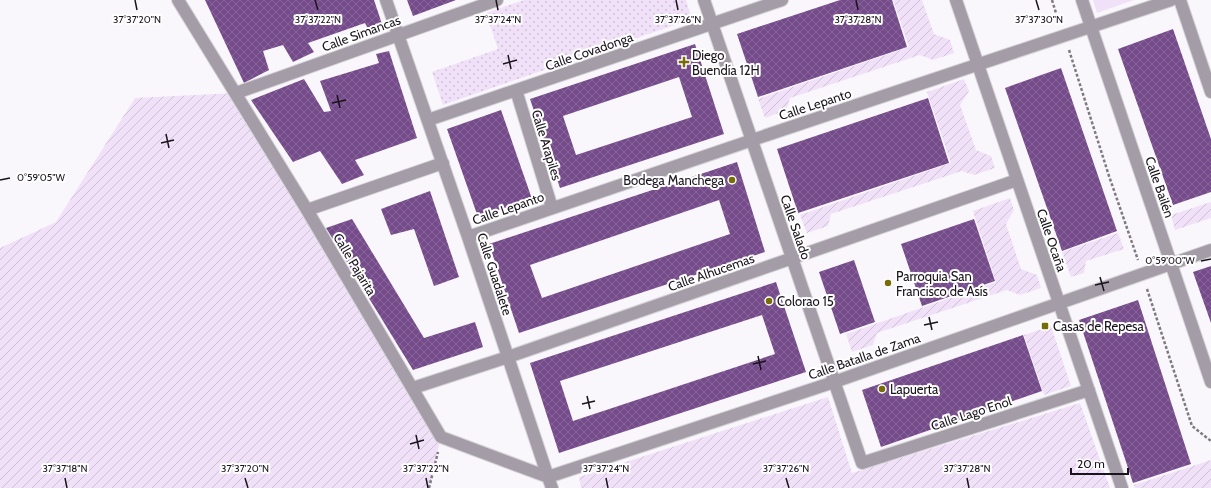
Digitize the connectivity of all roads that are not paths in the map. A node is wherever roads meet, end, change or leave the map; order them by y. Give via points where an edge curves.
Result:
1 (178, 0) edge
2 (386, 0) edge
3 (497, 0) edge
4 (704, 0) edge
5 (782, 0) edge
6 (956, 0) edge
7 (1082, 0) edge
8 (1171, 0) edge
9 (1180, 0) edge
10 (712, 24) junction
11 (1091, 27) junction
12 (398, 35) junction
13 (978, 65) junction
14 (516, 90) junction
15 (1211, 92) edge
16 (236, 93) junction
17 (428, 120) junction
18 (752, 140) junction
19 (443, 163) junction
20 (1017, 180) junction
21 (552, 208) junction
22 (307, 210) junction
23 (468, 237) junction
24 (1211, 250) edge
25 (792, 258) junction
26 (1172, 264) junction
27 (1059, 303) junction
28 (508, 357) junction
29 (834, 382) junction
30 (1211, 382) edge
31 (413, 388) junction
32 (1089, 390) junction
33 (862, 463) joint
34 (550, 483) edge
35 (1122, 488) edge

1 - 16 street, Calle Pajarita
2 - 12 street, Calle Guadalete
3 - 12 street, Calle Simancas
4 - 10 street, Calle Salado
5 - 10 street, Calle Covadonga
6 - 13 street, Calle Ocaña
7 - 11 street, Calle Bailén
8 - 11 street, Calle Lepanto
9 - 15 street
10 - 14 street, Calle Covadonga
10 - 18 street, Calle Salado
11 - 13 street, Calle Lepanto
11 - 26 street, Calle Bailén
12 - 16 street, Calle Simancas
12 - 17 street, Calle Guadalete
13 - 18 street, Calle Lepanto
13 - 20 street, Calle Ocaña
14 - 17 street, Calle Covadonga
14 - 21 street, Calle Arapiles
16 - 22 street, Calle Pajarita
17 - 19 street, Calle Guadalete
18 - 21 street, Calle Lepanto
18 - 25 street, Calle Salado
19 - 22 street
19 - 23 street, Calle Guadalete
20 - 25 street, Calle Alhucemas
20 - 27 street, Calle Ocaña
21 - 23 street, Calle Lepanto
22 - 31 street, Calle Pajarita
23 - 28 street, Calle Guadalete
24 - 26 street, Calle Batalla de Zama
25 - 28 street, Calle Alhucemas
25 - 29 street, Calle Salado
26 - 27 street, Calle Batalla de Zama
26 - 30 street, Calle Bailén
27 - 29 street, Calle Batalla de Zama
27 - 32 street, Calle Ocaña
28 - 31 street, Calle Alhucemas
28 - 34 street, Calle Guadalete
29 - 33 street, Calle Salado
29 - 34 street, Calle Batalla de Zama
31 - 34 street, Calle Pajarita via 441,437
32 - 33 street, Calle Lago Enol
32 - 35 street, Calle Ocaña

